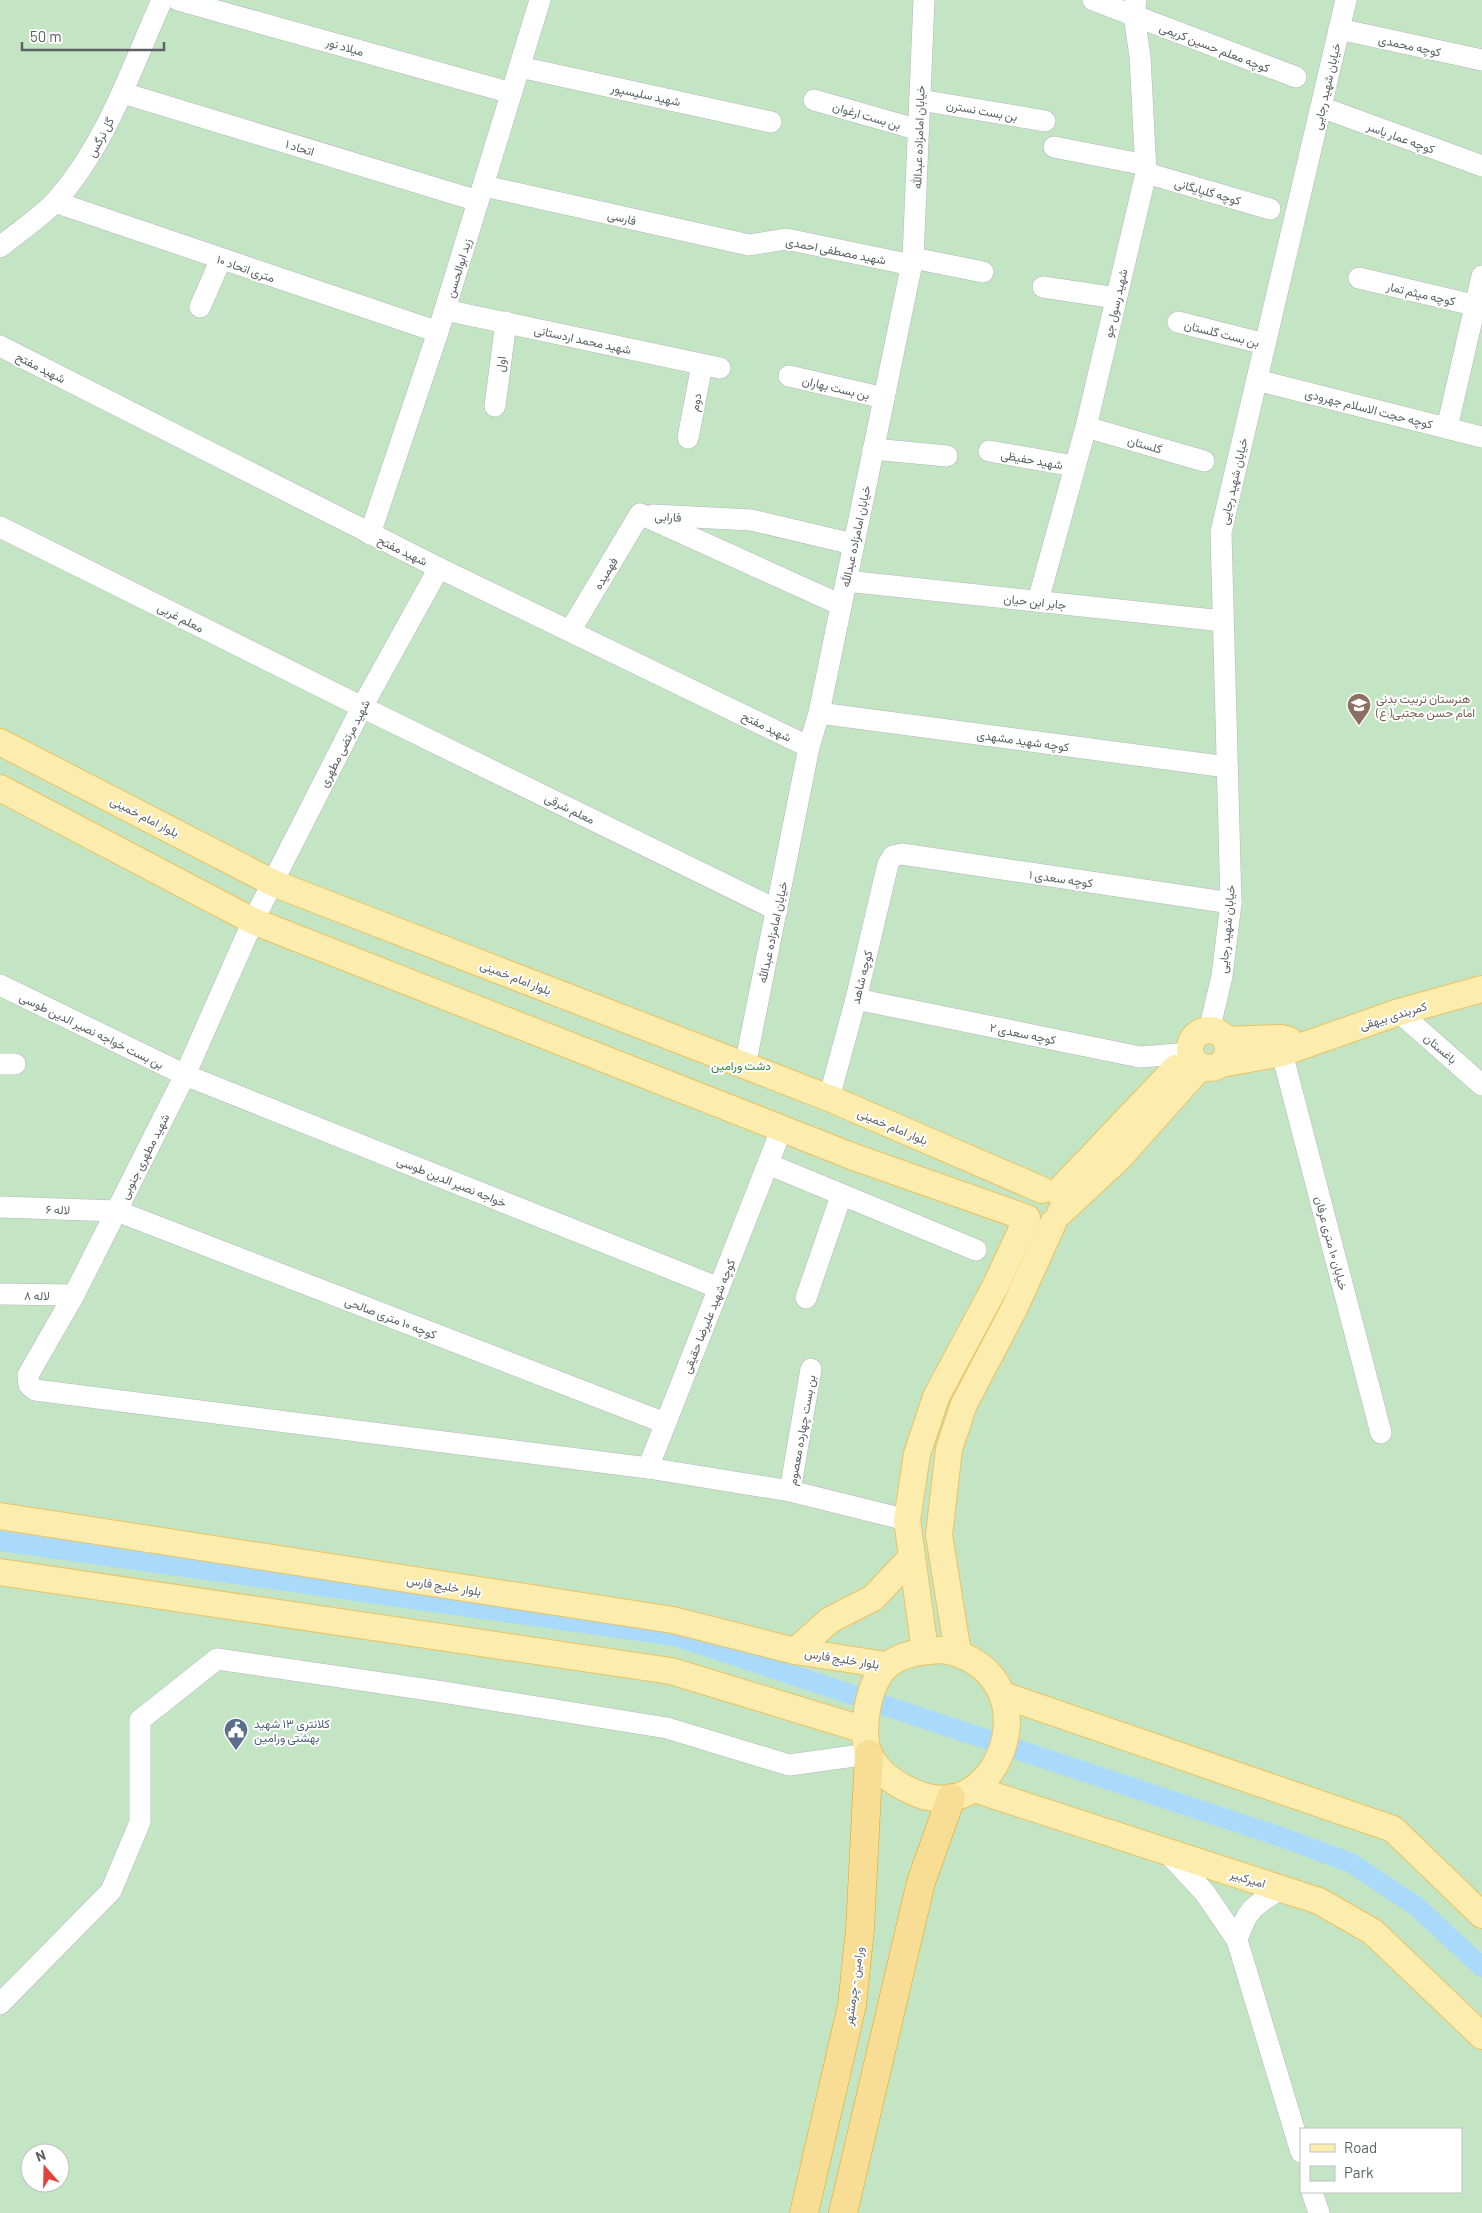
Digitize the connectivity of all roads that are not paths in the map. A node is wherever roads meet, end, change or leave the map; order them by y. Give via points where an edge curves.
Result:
1 (162, 0) edge
2 (178, 0) edge
3 (540, 0) edge
4 (924, 0) edge
5 (1093, 0) edge
6 (1346, 0) edge
7 (1135, 8) edge
8 (1339, 29) junction
9 (1482, 60) edge
10 (520, 67) junction
11 (1296, 77) dead end
12 (123, 93) junction
13 (511, 93) junction
14 (814, 100) dead end
15 (920, 100) junction
16 (1321, 107) junction
17 (1044, 121) dead end
18 (772, 122) dead end
19 (919, 130) junction
20 (1054, 147) dead end
21 (1482, 166) edge
22 (1146, 169) junction
23 (481, 193) junction
24 (55, 202) junction
25 (1270, 209) dead end
26 (761, 244) joint
27 (0, 247) edge
28 (221, 259) junction
29 (913, 261) junction
30 (983, 272) dead end
31 (1482, 276) edge
32 (1359, 278) dead end
33 (1043, 287) dead end
34 (1116, 298) junction
35 (1479, 306) edge
36 (200, 307) dead end
37 (445, 310) junction
38 (506, 322) junction
39 (1178, 322) dead end
40 (438, 332) junction
41 (1265, 344) junction
42 (0, 346) edge
43 (711, 367) joint
44 (789, 376) dead end
45 (1257, 380) junction
46 (884, 398) junction
47 (495, 406) dead end
48 (1086, 427) junction
49 (1447, 428) junction
50 (1482, 437) edge
51 (688, 438) dead end
52 (873, 449) junction
53 (990, 451) dead end
54 (947, 456) dead end
55 (1204, 461) dead end
56 (1074, 466) junction
57 (640, 514) junction
58 (0, 526) edge
59 (370, 534) junction
60 (854, 544) junction
61 (440, 568) junction
62 (846, 581) junction
63 (1038, 601) junction
64 (841, 605) junction
65 (1223, 621) junction
66 (570, 631) junction
67 (362, 707) junction
68 (818, 713) junction
69 (0, 742) edge
70 (809, 747) junction
71 (1227, 767) junction
72 (0, 788) edge
73 (893, 856) joint
74 (273, 883) junction
75 (1230, 903) junction
76 (777, 910) junction
77 (253, 921) junction
78 (0, 985) edge
79 (1482, 989) edge
80 (856, 999) junction
81 (1400, 1012) junction
82 (1293, 1048) junction
83 (1210, 1051) junction
84 (745, 1066) junction
85 (185, 1075) junction
86 (1482, 1084) edge
87 (829, 1098) junction
88 (782, 1128) junction
89 (768, 1164) junction
90 (841, 1196) junction
91 (1053, 1205) junction
92 (0, 1207) edge
93 (117, 1211) junction
94 (1027, 1218) junction
95 (976, 1250) dead end
96 (719, 1288) junction
97 (0, 1294) edge
98 (74, 1295) junction
99 (806, 1298) dead end
100 (811, 1369) dead end
101 (665, 1423) junction
102 (1381, 1433) dead end
103 (648, 1468) junction
104 (790, 1492) junction
105 (0, 1516) edge
106 (907, 1520) junction
107 (912, 1557) junction
108 (0, 1572) edge
109 (795, 1651) junction
110 (925, 1651) junction
111 (958, 1653) junction
112 (886, 1665) junction
113 (1003, 1695) junction
114 (868, 1720) junction
115 (962, 1794) junction
116 (1166, 1851) junction
117 (1282, 1888) junction
118 (1482, 1915) edge
119 (1237, 1940) junction
120 (0, 2004) edge
121 (1482, 2036) edge
122 (1300, 2149) edge
123 (1312, 2193) edge
124 (804, 2213) edge
125 (843, 2213) edge
126 (1318, 2213) edge

1 - 12 street, گل نرگس
2 - 13 street, میلاد نور
3 - 10 street, زید ابوالحسن
4 - 15 street, خیابان امامزاده عبدالله
5 - 7 street, کوچه معلم حسین کریمی
6 - 8 street, خیابان شهید رجایی
7 - 11 street, کوچه معلم حسین کریمی
7 - 22 street, شهید رسول جو
8 - 9 street, کوچه محمدی
8 - 16 street, خیابان شهید رجایی
10 - 13 street, زید ابوالحسن
10 - 18 street, شهید سلیسپور
12 - 23 street, اتحاد ۱
12 - 24 street, گل نرگس via 87,161
13 - 23 street, زید ابوالحسن
14 - 19 street, بن بست ارغوان
15 - 17 street, بن بست نسترن
15 - 19 street, خیابان امامزاده عبدالله
16 - 21 street, کوچه عمار یاسر
16 - 41 street, خیابان شهید رجایی
19 - 29 street, خیابان امامزاده عبدالله
20 - 22 street, کوچه گلپایگانی
22 - 25 street, کوچه گلپایگانی
22 - 34 street, شهید رسول جو
23 - 26 street, فارسی via 750,245
23 - 37 street, زید ابوالحسن
24 - 27 street, گل نرگس
24 - 28 street, ۱۰ متری اتحاد
26 - 29 street, شهید مصطفی احمدی via 786,239
28 - 36 street
28 - 40 street, ۱۰ متری اتحاد
29 - 30 street, شهید مصطفی احمدی
29 - 46 street, خیابان امامزاده عبدالله
31 - 35 street
32 - 35 street, کوچه میثم تمار
33 - 34 street
34 - 48 street, شهید رسول جو
35 - 49 street
37 - 38 street, شهید محمد اردستانی
37 - 40 street, زید ابوالحسن
38 - 43 street, شهید محمد اردستانی
38 - 47 street, اول
39 - 41 street, بن بست گلستان
40 - 59 street, زید ابوالحسن
41 - 45 street, خیابان شهید رجایی
42 - 59 street, شهید مفتح
43 - 51 street, دوم
44 - 46 street, بن بست بهاران
45 - 49 street, کوچه حجت الاسلام جهرودی
45 - 65 street, خیابان شهید رجایی via 1221,532
46 - 52 street, خیابان امامزاده عبدالله
48 - 55 street, گلستان
48 - 56 street, شهید رسول جو
49 - 50 street, کوچه حجت الاسلام جهرودی
52 - 54 street
52 - 60 street, خیابان امامزاده عبدالله
53 - 56 street, شهید حفیظی
56 - 63 street, شهید رسول جو
57 - 60 street, فارابی via 751,520
57 - 64 street, فارابی
57 - 66 street, فهمیده
58 - 67 street, معلم غربی
59 - 61 street, شهید مفتح
60 - 62 street, خیابان امامزاده عبدالله
61 - 66 street, شهید مفتح
61 - 67 street, شهید مرتضی مطهری
62 - 63 street, جابر ابن حیان
62 - 64 street, خیابان امامزاده عبدالله
63 - 65 street, جابر ابن حیان
64 - 68 street, خیابان امامزاده عبدالله
65 - 71 street, خیابان شهید رجایی
66 - 70 street, شهید مفتح
67 - 74 street, شهید مرتضی مطهری
67 - 76 street, معلم شرقی
68 - 70 street, خیابان امامزاده عبدالله
68 - 71 street, کوچه شهید مشهدی
69 - 74 main road, بلوار امام خمینی
70 - 76 street, خیابان امامزاده عبدالله
71 - 75 street, خیابان شهید رجایی
72 - 77 main road
73 - 75 street, کوچه سعدی ۱ via 902,854
73 - 80 street, کوچه شاهد via 888,864
74 - 77 street, شهید مرتضی مطهری
74 - 84 main road, بلوار امام خمینی
75 - 83 street, خیابان شهید رجایی
76 - 84 street, خیابان امامزاده عبدالله
77 - 85 street, شهید مطهری جنوبی
77 - 88 main road
78 - 85 street, بن بست خواجه نصیر الدین طوسی
79 - 81 main road, کمربندی بیهقی
80 - 83 street, کوچه سعدی ۲ via 1140,1057
80 - 87 street, کوچه شاهد
81 - 82 main road, کمربندی بیهقی
81 - 86 street, باغستان
82 - 83 main road via 1282,1038
82 - 102 street, خیابان ۱۰ متری عرفان
83 - 91 main road, خیابان شهید رجایی via 1118,1158
84 - 87 main road, بلوار امام خمینی
85 - 93 street, شهید مطهری جنوبی
85 - 96 street, خواجه نصیر الدین طوسی
87 - 91 main road, بلوار امام خمینی
88 - 89 street, کوچه شهید علیرضا حقیقی
88 - 94 main road
89 - 90 street
89 - 96 street, کوچه شهید علیرضا حقیقی
90 - 95 street
90 - 99 street
91 - 94 main road, خیابان شهید رجایی via 1031,1193 1023,1208
91 - 111 main road via 1015,1307 964,1404 949,1449 939,1535
92 - 93 street, لاله ۶
93 - 98 street, شهید مطهری جنوبی
93 - 101 street, کوچه ۱۰ متری صالحی
94 - 106 main road via 996,1285 936,1397 917,1454
96 - 101 street, کوچه شهید علیرضا حقیقی
97 - 98 street, لاله ۸
98 - 103 street, شهید مطهری جنوبی via 28,1375 29,1385 36,1390
100 - 104 street, بن بست چهارده معصوم
101 - 103 street, کوچه شهید علیرضا حقیقی
103 - 104 street
104 - 106 street
105 - 109 main road, بلوار خلیج فارس via 673,1620
106 - 107 main road
107 - 109 main road via 873,1598 830,1620
107 - 110 main road
108 - 114 main road via 671,1671
109 - 112 main road, بلوار خلیج فارس
110 - 111 main road
110 - 112 main road via 905,1655
111 - 113 main road via 976,1662
112 - 114 main road
113 - 115 main road via 1008,1716 1003,1746 989,1775
113 - 118 main road via 1393,1829
114 - 115 main road via 885,1773 900,1786 930,1797
114 - 120 street via 789,1765 667,1728 217,1659 140,1720 140,1822 111,1891
114 - 124 highway, ورامین - چرمشهر via 860,1929 852,2005
115 - 116 main road, امیرکبیر
115 - 125 highway via 921,1882
116 - 117 main road, امیرکبیر
116 - 119 street via 1205,1892
117 - 119 street via 1254,1906 1244,1918
117 - 121 main road, امیرکبیر via 1319,1901 1373,1932
119 - 122 street
123 - 126 street

